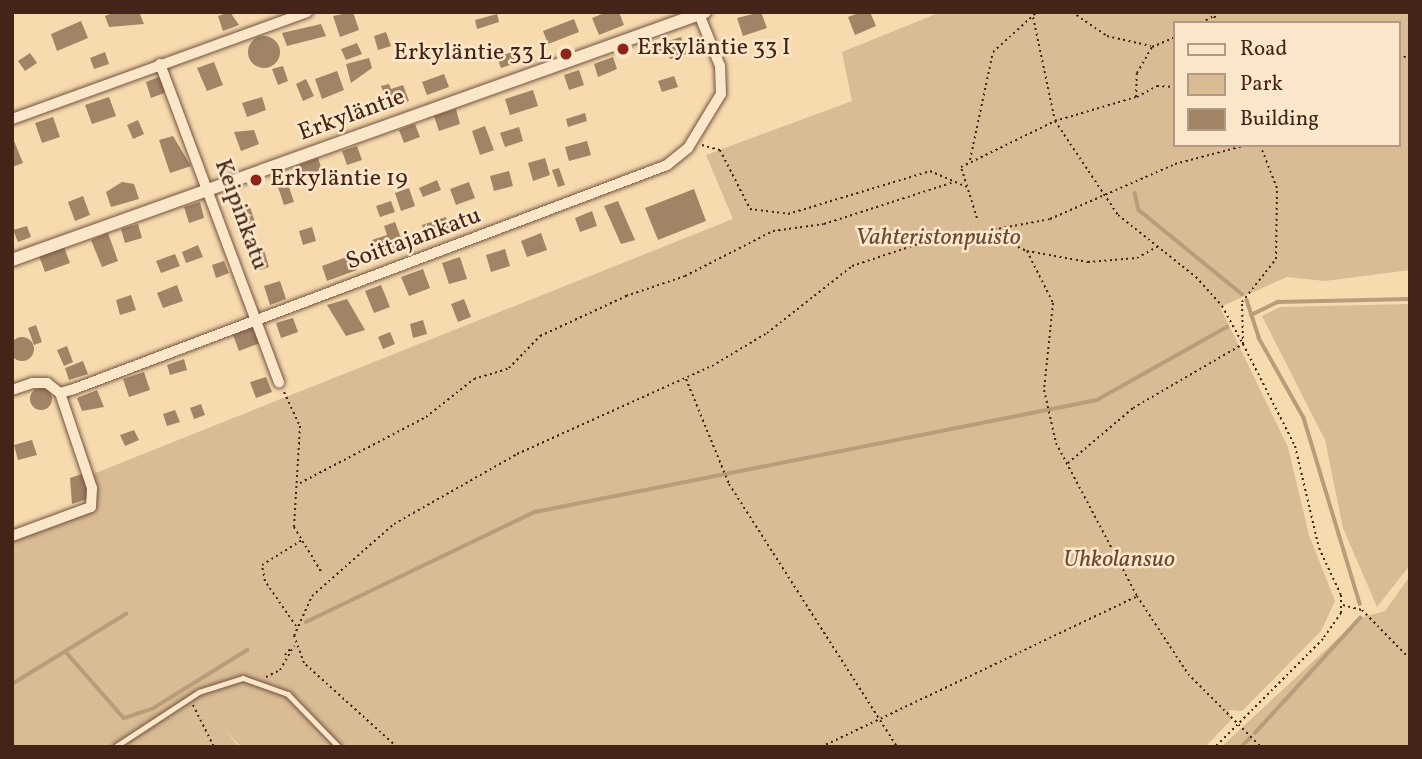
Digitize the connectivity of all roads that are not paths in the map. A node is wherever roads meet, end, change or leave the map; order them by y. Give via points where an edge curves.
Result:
1 (307, 12) edge
2 (702, 13) edge
3 (160, 64) junction
4 (12, 119) edge
5 (209, 189) junction
6 (12, 260) edge
7 (256, 322) junction
8 (279, 382) road end
9 (12, 390) edge
10 (60, 393) junction
11 (12, 536) edge
12 (115, 747) edge
13 (339, 747) edge

1 - 3 street
2 - 5 street, Erkyläntie
2 - 7 street, Soittajankatu via 720,66 721,94 695,139 667,165
3 - 4 street
3 - 5 street, Keipinkatu
5 - 6 street, Erkyläntie
5 - 7 street, Keipinkatu
7 - 8 street, Keipinkatu
7 - 10 street, Soittajankatu
9 - 10 street via 47,383
10 - 11 street via 92,488 91,506
12 - 13 lane via 194,695 231,678 259,680 288,694

